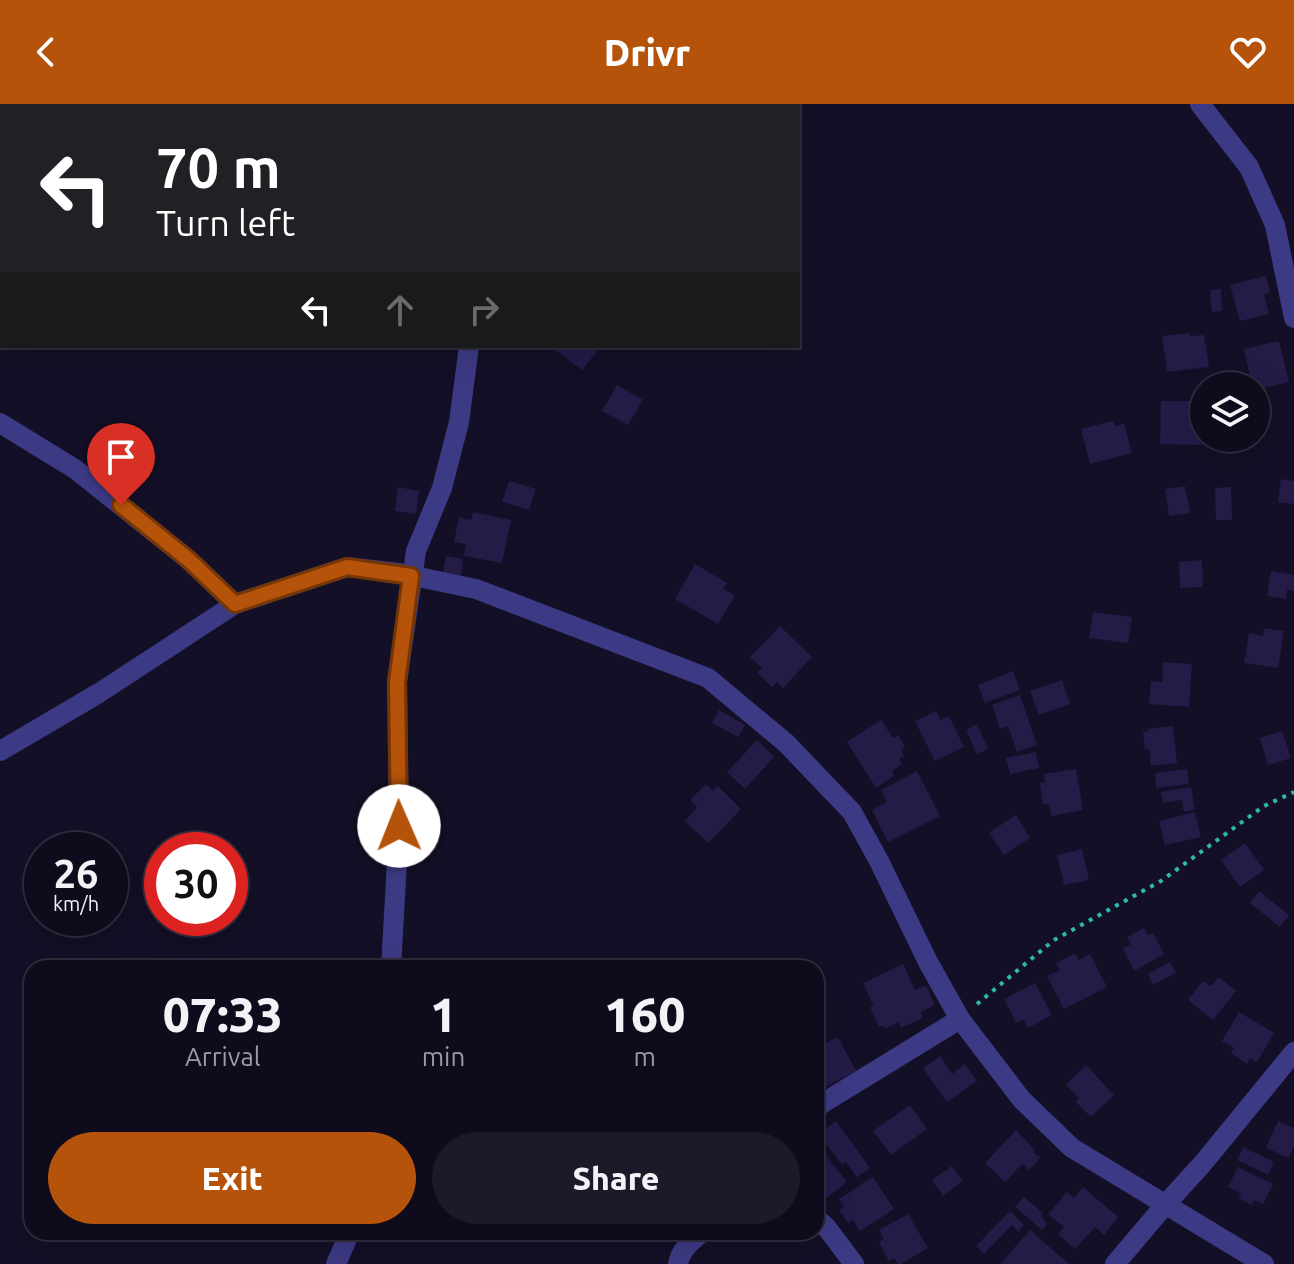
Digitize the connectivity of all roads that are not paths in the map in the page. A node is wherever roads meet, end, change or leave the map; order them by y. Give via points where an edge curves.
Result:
1 (1200, 104) edge
2 (1294, 318) edge
3 (469, 348) edge
4 (0, 423) edge
5 (411, 576) junction
6 (235, 604) junction
7 (0, 751) edge
8 (391, 960) edge
9 (960, 1019) junction
10 (1294, 1052) edge
11 (824, 1102) edge
12 (1165, 1205) junction
13 (824, 1225) edge
14 (346, 1240) edge
15 (693, 1240) edge
16 (336, 1264) edge
17 (678, 1264) edge
18 (854, 1264) edge
19 (1115, 1264) edge
20 (1264, 1264) edge

1 - 2 street via 1249,167 1275,225
3 - 5 street via 459,422
4 - 6 street via 75,469
5 - 6 street via 347,567
5 - 8 street via 397,682 399,826
5 - 9 street via 476,589 708,678 786,743 852,812
6 - 7 street
9 - 11 street
9 - 12 street via 1022,1100 1072,1148
10 - 12 street
12 - 19 street
12 - 20 street
13 - 18 street
14 - 16 street
15 - 17 street

